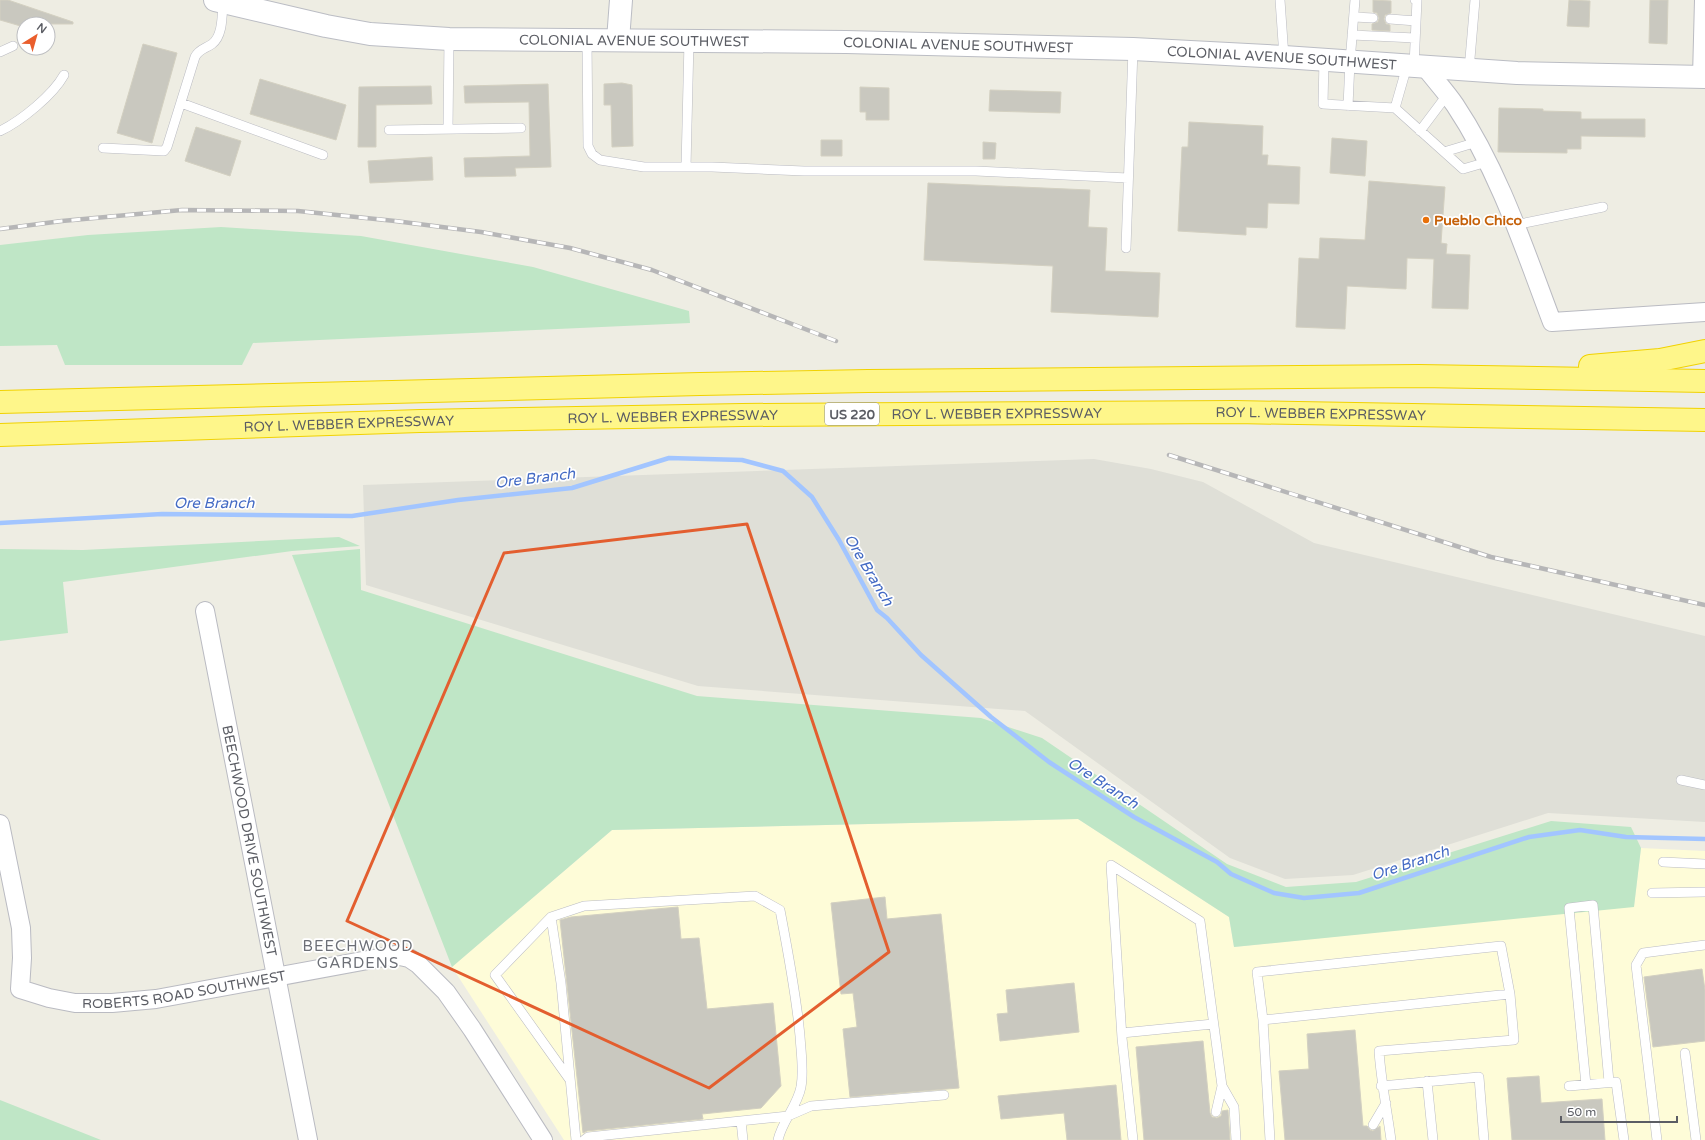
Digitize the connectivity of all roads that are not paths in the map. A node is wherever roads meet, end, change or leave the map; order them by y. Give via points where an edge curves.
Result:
1 (621, 0) edge
2 (1280, 0) edge
3 (1355, 0) edge
4 (1415, 0) edge
5 (1475, 0) edge
6 (1704, 0) edge
7 (220, 1) edge
8 (1354, 17) junction
9 (1373, 18) dead end
10 (1390, 19) dead end
11 (1416, 21) junction
12 (1352, 35) junction
13 (1415, 38) junction
14 (449, 39) junction
15 (618, 40) junction
16 (689, 40) junction
17 (587, 41) junction
18 (13, 46) dead end
19 (1133, 49) junction
20 (0, 52) edge
21 (1284, 57) junction
22 (1324, 60) junction
23 (1350, 62) junction
24 (1415, 66) junction
25 (1469, 70) junction
26 (64, 75) dead end
27 (1703, 77) edge
28 (1447, 95) junction
29 (181, 104) junction
30 (1348, 106) junction
31 (1395, 108) junction
32 (520, 128) dead end
33 (448, 129) junction
34 (389, 130) dead end
35 (0, 131) edge
36 (1420, 131) junction
37 (1477, 142) junction
38 (103, 148) dead end
39 (1444, 152) junction
40 (323, 155) dead end
41 (1487, 162) junction
42 (686, 167) junction
43 (1128, 178) junction
44 (1603, 207) dead end
45 (1516, 225) junction
46 (1126, 248) dead end
47 (1705, 312) edge
48 (1705, 351) edge
49 (1419, 376) junction
50 (1705, 382) edge
51 (0, 402) edge
52 (1705, 420) edge
53 (0, 435) edge
54 (205, 611) dead end
55 (1681, 780) dead end
56 (1705, 786) edge
57 (0, 824) edge
58 (1663, 862) dead end
59 (1705, 864) edge
60 (1705, 892) edge
61 (1652, 893) dead end
62 (551, 917) junction
63 (1705, 945) edge
64 (276, 977) junction
65 (1510, 994) junction
66 (1263, 1020) junction
67 (1213, 1024) junction
68 (1122, 1033) junction
69 (1685, 1053) dead end
70 (570, 1080) junction
71 (1427, 1081) junction
72 (1609, 1082) junction
73 (1586, 1085) junction
74 (1222, 1086) junction
75 (1381, 1086) junction
76 (1569, 1086) dead end
77 (944, 1095) dead end
78 (1386, 1103) junction
79 (1216, 1112) dead end
80 (788, 1116) junction
81 (741, 1121) junction
82 (1373, 1125) dead end
83 (605, 1138) edge
84 (308, 1140) edge
85 (543, 1140) edge
86 (576, 1140) edge
87 (584, 1140) edge
88 (743, 1140) edge
89 (778, 1140) edge
90 (1133, 1140) edge
91 (1236, 1140) edge
92 (1270, 1140) edge
93 (1391, 1140) edge
94 (1433, 1140) edge
95 (1484, 1140) edge
96 (1624, 1140) edge
97 (1657, 1140) edge
98 (1696, 1140) edge

1 - 15 main road
2 - 21 lane
3 - 8 lane
4 - 11 lane
5 - 25 lane
6 - 27 street
7 - 14 main road, COLONIAL AVENUE SOUTHWEST via 370,34
7 - 29 lane via 221,24 216,39 197,53
8 - 9 lane
8 - 12 lane
10 - 11 lane
11 - 13 lane
12 - 13 lane
12 - 23 lane
13 - 24 lane
14 - 17 main road, COLONIAL AVENUE SOUTHWEST
14 - 33 lane
15 - 16 main road, COLONIAL AVENUE SOUTHWEST
15 - 17 main road, COLONIAL AVENUE SOUTHWEST
16 - 19 main road, COLONIAL AVENUE SOUTHWEST
16 - 42 lane
17 - 42 lane via 588,146 592,154 600,160 620,165
18 - 20 lane
19 - 21 main road, COLONIAL AVENUE SOUTHWEST
19 - 43 lane
21 - 22 main road, COLONIAL AVENUE SOUTHWEST
22 - 23 main road, COLONIAL AVENUE SOUTHWEST
22 - 30 lane via 1323,104
23 - 24 main road, COLONIAL AVENUE SOUTHWEST
23 - 30 lane
24 - 25 main road, COLONIAL AVENUE SOUTHWEST
24 - 28 street
24 - 31 lane
25 - 27 main road, COLONIAL AVENUE SOUTHWEST
26 - 35 lane via 59,84 45,97 14,123
28 - 36 lane
28 - 37 street
29 - 38 lane via 164,151
29 - 40 lane
30 - 31 lane
31 - 36 lane
32 - 33 lane
33 - 34 lane
36 - 39 lane
37 - 39 lane
37 - 41 street
39 - 41 lane via 1463,169
41 - 45 street
42 - 43 lane via 812,171 976,171
43 - 46 lane
44 - 45 lane
45 - 47 street via 1552,322
48 - 49 highway via 1660,360 1602,366 1536,366
49 - 50 highway
49 - 51 highway via 708,384
52 - 53 highway, ROY L. WEBBER EXPRESSWAY / US 220 via 1235,412 758,414 420,421
54 - 64 street, BEECHWOOD DRIVE SOUTHWEST
55 - 56 lane
57 - 64 street, ROBERTS ROAD SOUTHWEST via 21,928 20,989 75,1003 112,1003 156,999
58 - 59 lane
60 - 61 lane
62 - 70 lane via 561,983
62 - 70 lane via 494,976
62 - 80 lane via 584,906 755,896 780,910 795,990 803,1071 801,1089
63 - 97 lane via 1643,953 1636,966
64 - 84 street, BEECHWOOD DRIVE SOUTHWEST
64 - 85 street, ROBERTS ROAD SOUTHWEST via 395,955 413,961 446,992 472,1028
65 - 66 lane
65 - 66 lane via 1501,946 1257,972
65 - 75 lane via 1514,1040 1379,1051
66 - 92 lane
67 - 68 lane
67 - 68 lane via 1200,921 1111,865
67 - 74 lane
68 - 90 lane
69 - 98 lane
70 - 86 lane
71 - 75 lane
71 - 94 lane
71 - 95 lane via 1479,1077
72 - 73 lane
72 - 73 lane via 1593,906 1569,908
72 - 96 lane via 1616,1082
73 - 76 lane
74 - 79 lane
74 - 91 lane via 1234,1107
75 - 78 lane
77 - 80 lane via 811,1106
78 - 82 lane
78 - 93 lane
80 - 81 lane
80 - 89 lane
81 - 83 lane
81 - 88 lane
83 - 87 lane via 588,1137

